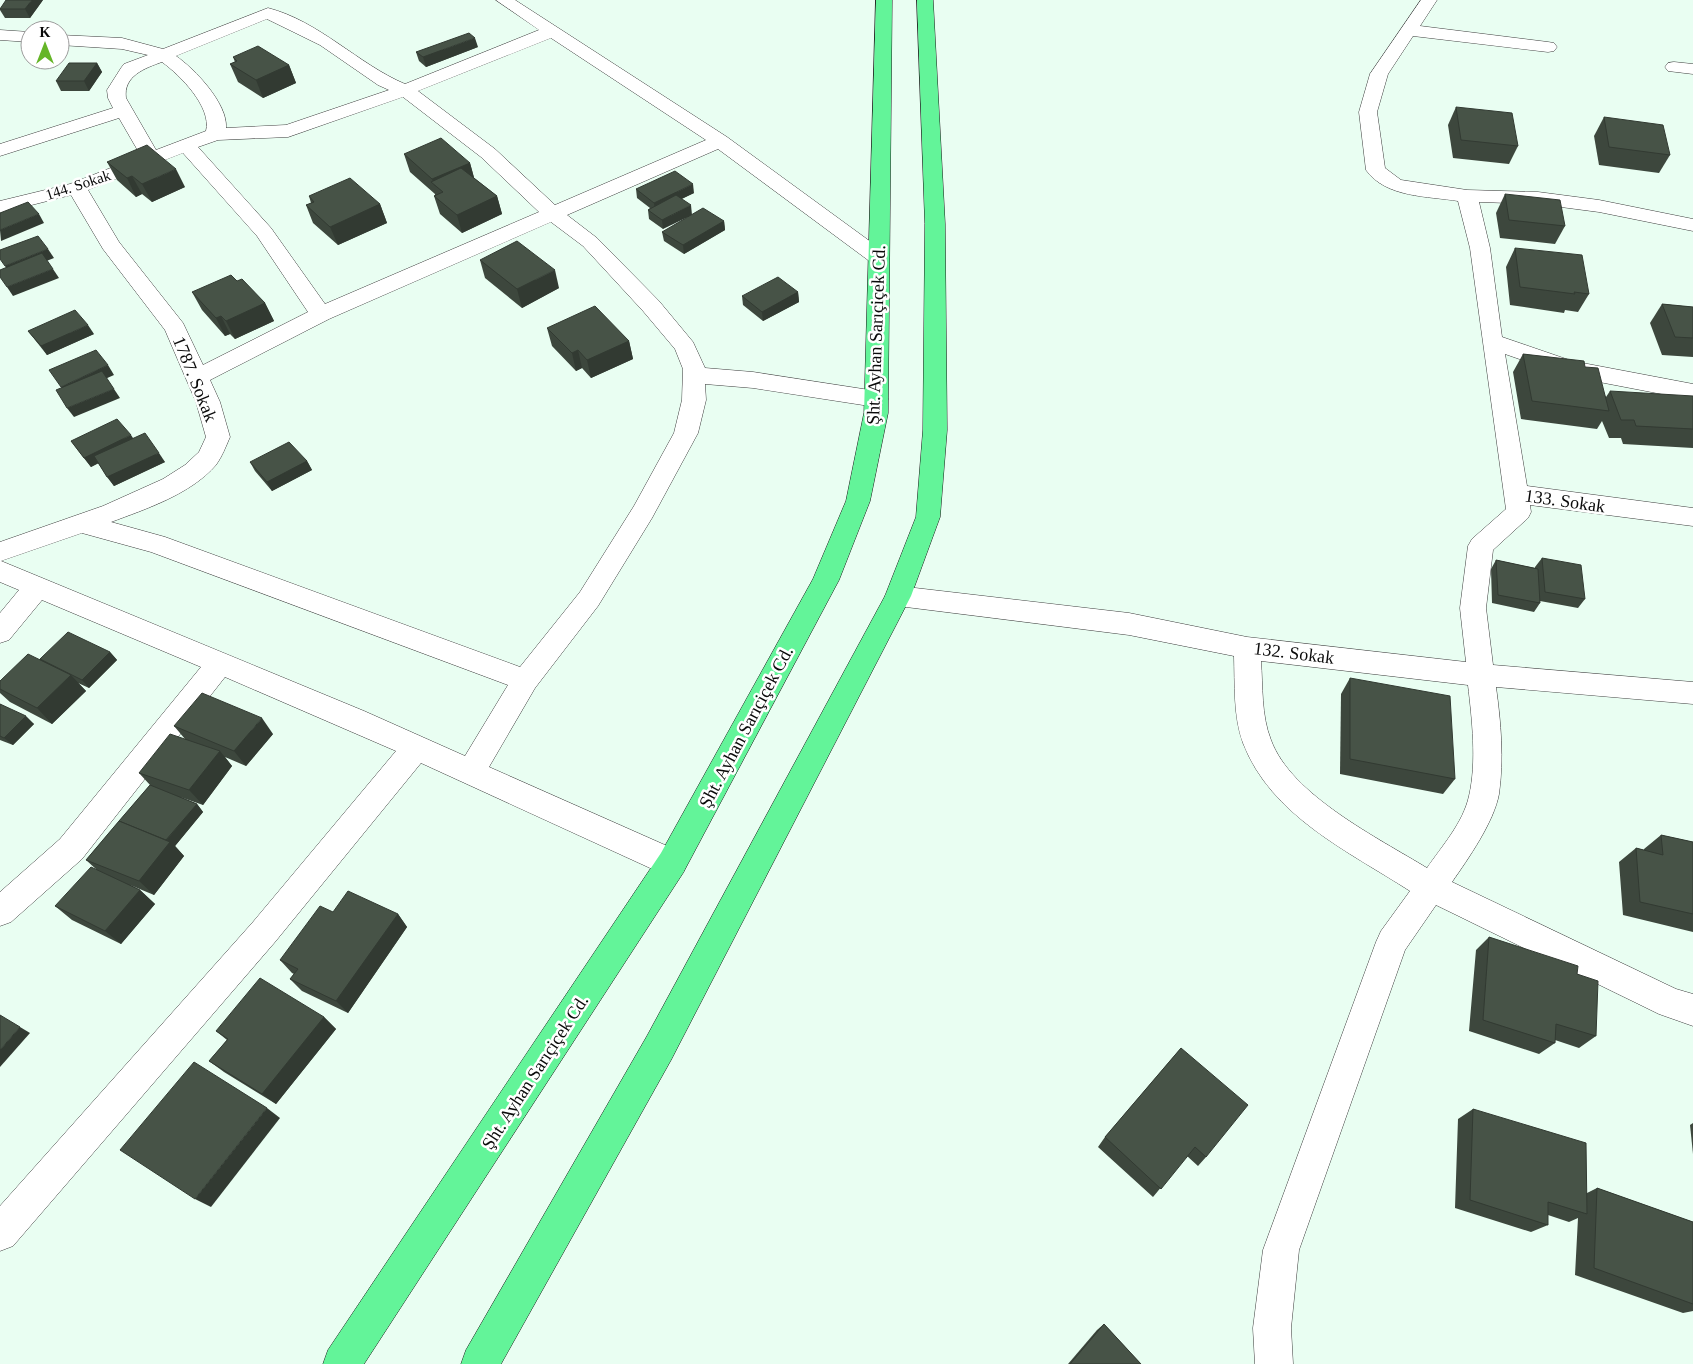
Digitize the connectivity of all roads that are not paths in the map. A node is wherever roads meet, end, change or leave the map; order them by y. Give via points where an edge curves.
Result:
1 (504, 0) edge
2 (884, 0) edge
3 (925, 0) edge
4 (1428, 0) edge
5 (1409, 30) junction
6 (553, 31) junction
7 (0, 35) edge
8 (20, 36) edge
9 (70, 41) edge
10 (1548, 47) dead end
11 (163, 55) junction
12 (1674, 67) dead end
13 (1693, 69) edge
14 (405, 90) junction
15 (125, 110) junction
16 (215, 134) junction
17 (720, 141) junction
18 (186, 145) junction
19 (0, 150) edge
20 (152, 159) junction
21 (77, 188) junction
22 (1467, 196) junction
23 (0, 207) edge
24 (552, 213) junction
25 (1693, 225) edge
26 (879, 258) junction
27 (320, 314) junction
28 (1492, 341) junction
29 (694, 374) junction
30 (197, 377) junction
31 (1693, 392) edge
32 (876, 399) junction
33 (1516, 494) junction
34 (1693, 517) edge
35 (82, 524) junction
36 (0, 552) edge
37 (0, 572) edge
38 (37, 587) junction
39 (898, 596) junction
40 (0, 632) edge
41 (1247, 648) junction
42 (220, 663) junction
43 (1480, 675) junction
44 (525, 680) junction
45 (1693, 694) edge
46 (417, 747) junction
47 (471, 772) junction
48 (672, 863) junction
49 (1431, 887) junction
50 (0, 912) edge
51 (1693, 1010) edge
52 (0, 1233) edge
53 (342, 1364) edge
54 (480, 1364) edge
55 (1274, 1364) edge

1 - 6 street
2 - 26 main road, Şht. Ayhan Sarıçiçek Cd.
3 - 39 main road via 936,234 935,430 928,517
4 - 5 street
5 - 10 street
5 - 22 street via 1379,74 1368,112 1376,170 1395,185
6 - 14 street, 144. Sokak
6 - 17 street
7 - 8 street
9 - 11 street via 133,45
11 - 14 street via 268,13 326,41 384,81
11 - 15 street via 130,68 116,90
11 - 16 street via 179,66 211,103 219,121
12 - 13 street
14 - 16 street, 144. Sokak via 288,131
14 - 24 street via 488,153
15 - 19 street
15 - 20 street
16 - 18 street, 144. Sokak
17 - 24 street
17 - 26 street
18 - 20 street, 144. Sokak
18 - 27 street via 264,232
20 - 21 street, 144. Sokak
21 - 23 street, 144. Sokak
21 - 30 street, 1787. Sokak via 110,244 175,328
22 - 25 street via 1538,198 1599,206
22 - 28 street via 1480,248
24 - 27 street
24 - 29 street via 590,242 651,306 685,347
26 - 32 main road, Şht. Ayhan Sarıçiçek Cd.
27 - 30 street
28 - 31 street via 1568,368
28 - 33 street
29 - 32 street
29 - 44 street via 694,400 686,433 643,512 588,599
30 - 35 street, 1787. Sokak via 218,437 208,459 178,483
32 - 48 main road, Şht. Ayhan Sarıçiçek Cd. via 858,501 826,580
33 - 34 street, 133. Sokak
33 - 43 street, 133. Sokak via 1519,512 1481,546 1473,608
35 - 36 street, 1787. Sokak
35 - 44 street via 156,544
37 - 38 street
38 - 40 street
38 - 42 street
39 - 41 street, 132. Sokak via 1129,624
39 - 54 main road via 659,1048
41 - 43 street, 132. Sokak
41 - 49 street via 1250,718 1257,742 1283,784 1317,816
42 - 46 street
42 - 50 street via 71,848
43 - 45 street, 132. Sokak
43 - 49 street via 1488,734 1484,796 1467,836
44 - 47 street
46 - 47 street
46 - 52 street via 264,932
47 - 48 street
48 - 53 main road, Şht. Ayhan Sarıçiçek Cd.
49 - 51 street via 1671,1003
49 - 55 street via 1392,942 1281,1250 1272,1328

